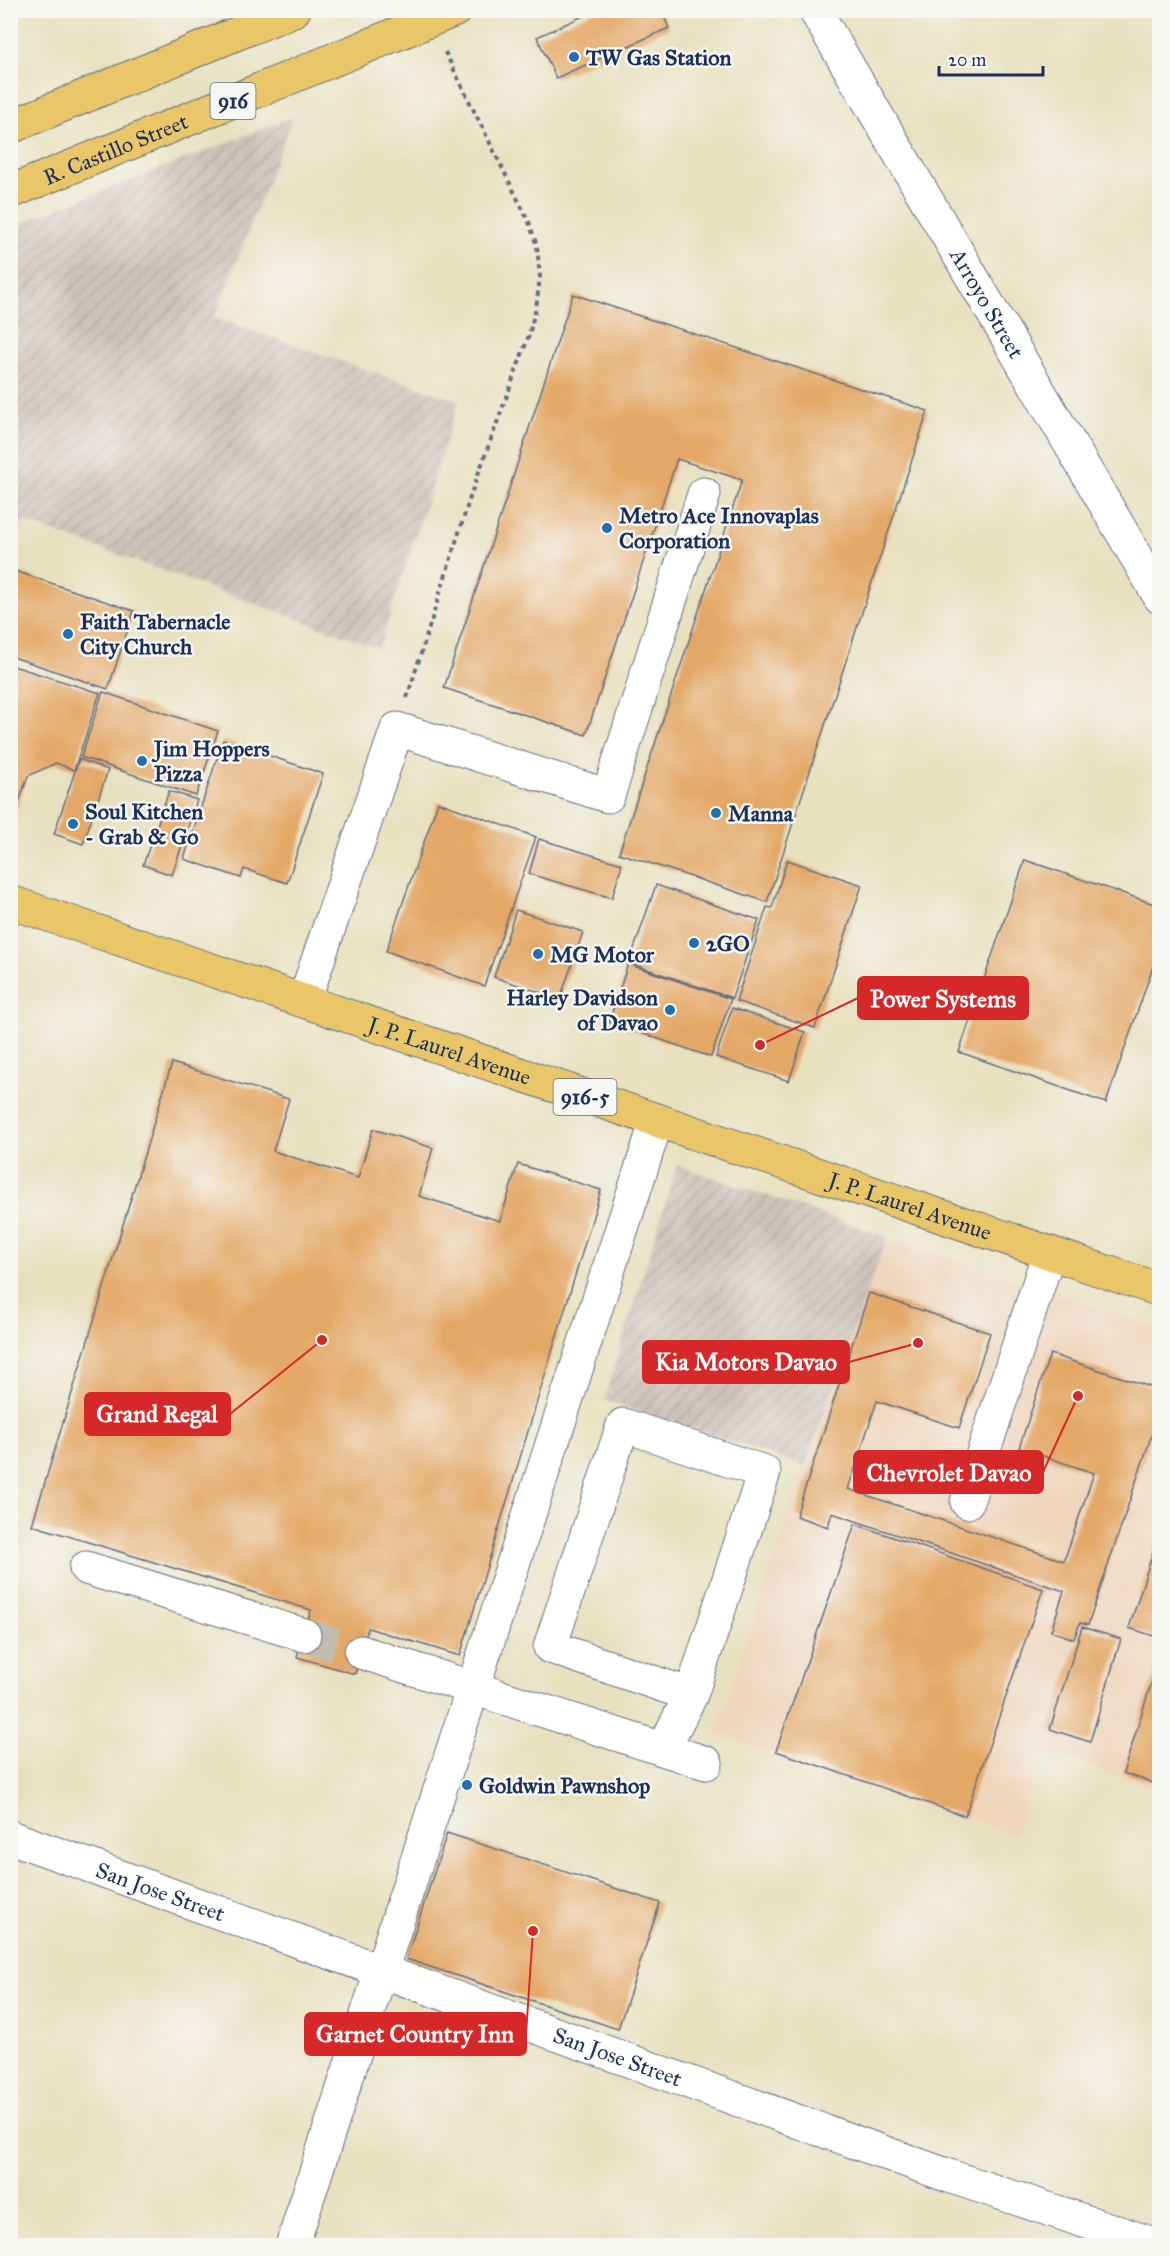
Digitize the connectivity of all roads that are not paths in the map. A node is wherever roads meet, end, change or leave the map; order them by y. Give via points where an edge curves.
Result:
1 (294, 10) edge
2 (815, 10) edge
3 (442, 16) edge
4 (10, 127) edge
5 (10, 192) edge
6 (704, 494) dead end
7 (1160, 597) edge
8 (10, 902) edge
9 (304, 1001) junction
10 (657, 1120) junction
11 (1049, 1253) junction
12 (1160, 1290) edge
13 (967, 1502) dead end
14 (86, 1568) dead end
15 (304, 1635) tunnel mouth
16 (361, 1652) tunnel mouth
17 (473, 1687) junction
18 (691, 1695) junction
19 (663, 1749) junction
20 (706, 1763) dead end
21 (10, 1837) edge
22 (382, 1970) junction
23 (292, 2246) edge
24 (1159, 2246) edge

1 - 4 main road
2 - 7 street, Arroyo Street
3 - 5 main road, R. Castillo Street / 916
6 - 9 street via 608,796 397,729
8 - 9 main road, J. P. Laurel Avenue / 916-5
9 - 10 main road, J. P. Laurel Avenue / 916-5
10 - 11 main road, J. P. Laurel Avenue / 916-5
10 - 17 street
11 - 12 main road, J. P. Laurel Avenue / 916-5
11 - 13 street
14 - 15 street
16 - 17 street
17 - 19 street
17 - 22 street
18 - 18 street via 550,1647 623,1425 764,1472
18 - 19 street
19 - 20 street
21 - 22 street, San Jose Street
22 - 23 street
22 - 24 street, San Jose Street via 950,2176

